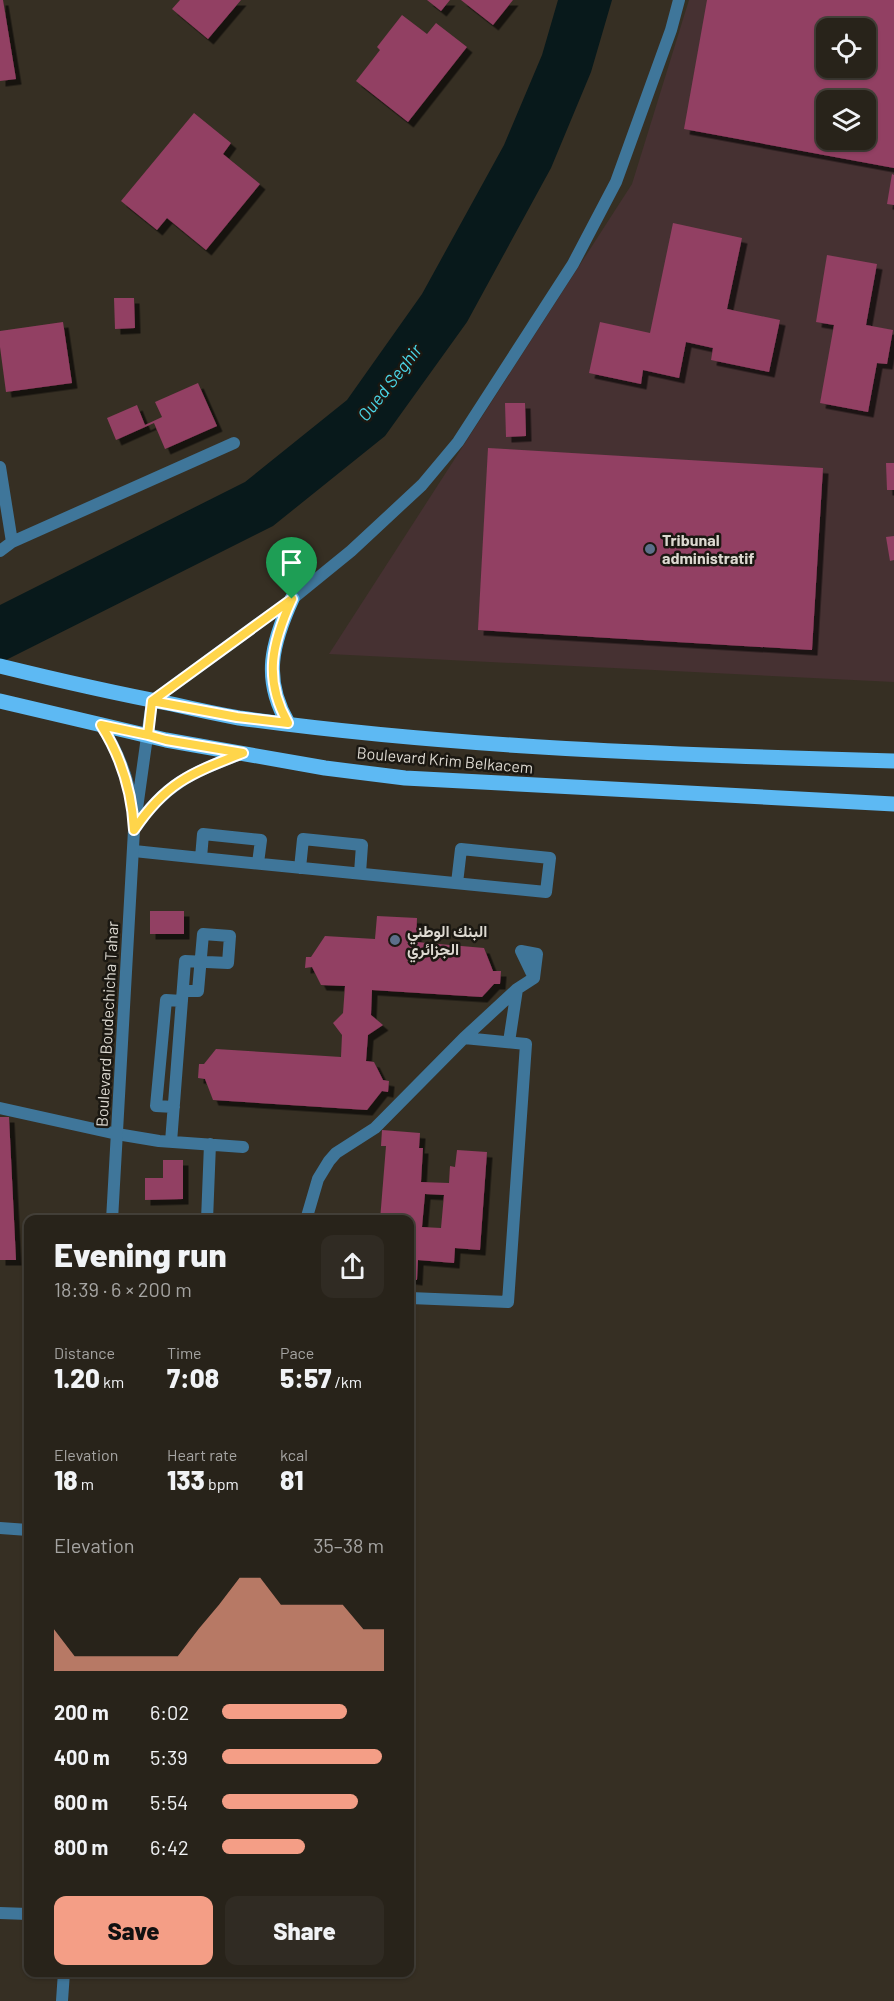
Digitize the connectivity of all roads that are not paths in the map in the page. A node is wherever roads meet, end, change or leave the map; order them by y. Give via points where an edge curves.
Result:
1 (679, 0) edge
2 (234, 443) dead end
3 (0, 467) edge
4 (12, 542) junction
5 (0, 551) edge
6 (292, 599) junction
7 (0, 666) edge
8 (0, 701) edge
9 (152, 701) junction
10 (98, 723) junction
11 (288, 723) junction
12 (148, 735) junction
13 (243, 753) junction
14 (894, 760) edge
15 (894, 804) edge
16 (134, 830) junction
17 (134, 851) junction
18 (201, 858) junction
19 (258, 863) junction
20 (300, 868) junction
21 (360, 873) junction
22 (458, 883) junction
23 (201, 962) dead end
24 (534, 978) dead end
25 (517, 989) junction
26 (464, 1038) junction
27 (509, 1042) junction
28 (0, 1108) edge
29 (117, 1134) junction
30 (171, 1142) junction
31 (210, 1144) junction
32 (243, 1147) dead end
33 (112, 1215) edge
34 (207, 1215) edge
35 (307, 1215) edge
36 (414, 1298) edge
37 (0, 1528) edge
38 (24, 1530) edge
39 (0, 1914) edge
40 (24, 1914) edge
41 (64, 1977) edge
42 (62, 2001) edge

1 - 6 street via 616,182 573,264 518,351 458,442 422,485
2 - 4 street
3 - 4 street
4 - 5 street
6 - 9 street
6 - 11 main road via 278,629 273,661 274,692
7 - 9 main road, Boulevard Krim Belkacem
8 - 10 main road, Boulevard Krim Belkacem
9 - 11 main road, Boulevard Krim Belkacem
9 - 12 street, Boulevard Boudechicha Tahar
10 - 12 main road, Boulevard Krim Belkacem
10 - 16 street, Boulevard Boudechicha Tahar via 113,744 125,775
11 - 14 main road, Boulevard Krim Belkacem via 364,734 574,749
12 - 13 main road, Boulevard Krim Belkacem
12 - 16 street, Boulevard Boudechicha Tahar
13 - 15 main road, Boulevard Krim Belkacem via 405,778
13 - 16 street via 178,782 148,808
16 - 17 street, Boulevard Boudechicha Tahar
17 - 18 street
17 - 29 street, Boulevard Boudechicha Tahar
18 - 19 street
18 - 19 street via 203,834 261,840
19 - 20 street
20 - 21 street
20 - 21 street via 303,839 315,840 362,845
21 - 22 street
22 - 22 street via 546,892 550,858 461,849
23 - 30 street via 198,991 166,1000 156,1106 174,1107
24 - 25 street
25 - 26 street
25 - 27 street
26 - 27 street
26 - 35 street via 375,1128 336,1153 318,1179
27 - 36 street via 526,1044 508,1302
28 - 29 street
29 - 30 street
29 - 33 street, Boulevard Boudechicha Tahar
30 - 31 street
31 - 32 street
31 - 34 street
37 - 38 street
39 - 40 street
41 - 42 street

